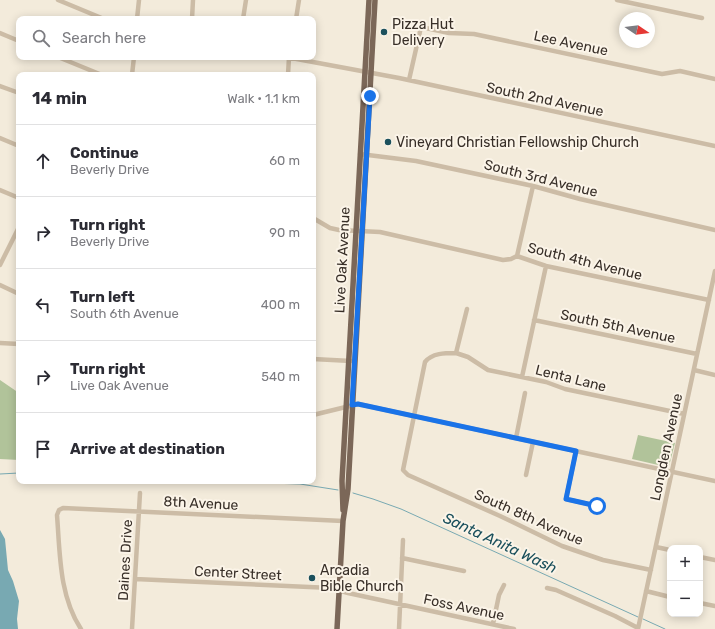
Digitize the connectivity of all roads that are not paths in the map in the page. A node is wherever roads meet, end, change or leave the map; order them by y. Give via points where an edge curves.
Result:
1 (58, 0) edge
2 (139, 0) edge
3 (193, 0) edge
4 (246, 0) edge
5 (299, 0) edge
6 (368, 0) edge
7 (375, 0) edge
8 (617, 0) edge
9 (97, 16) edge
10 (137, 16) edge
11 (192, 16) edge
12 (243, 16) edge
13 (296, 16) edge
14 (702, 18) dead end
15 (0, 33) edge
16 (16, 40) edge
17 (65, 60) edge
18 (134, 60) edge
19 (288, 60) edge
20 (304, 60) edge
21 (95, 72) edge
22 (132, 72) edge
23 (288, 72) edge
24 (368, 72) junction
25 (715, 79) edge
26 (409, 80) junction
27 (0, 86) edge
28 (16, 92) edge
29 (0, 138) edge
30 (16, 145) edge
31 (715, 146) edge
32 (364, 154) junction
33 (533, 186) junction
34 (0, 190) edge
35 (16, 197) edge
36 (316, 220) edge
37 (715, 230) edge
38 (359, 231) junction
39 (16, 232) edge
40 (2, 256) edge
41 (517, 256) junction
42 (0, 265) edge
43 (546, 266) junction
44 (715, 271) edge
45 (0, 285) edge
46 (16, 293) edge
47 (709, 300) junction
48 (467, 309) dead end
49 (534, 320) junction
50 (0, 343) edge
51 (16, 344) edge
52 (456, 353) junction
53 (697, 354) junction
54 (316, 359) edge
55 (352, 361) junction
56 (694, 370) junction
57 (715, 375) edge
58 (522, 377) junction
59 (525, 393) dead end
60 (352, 405) junction
61 (346, 407) junction
62 (316, 414) edge
63 (684, 414) junction
64 (414, 416) junction
65 (516, 438) junction
66 (533, 442) junction
67 (576, 451) junction
68 (672, 471) junction
69 (526, 475) dead end
70 (715, 481) edge
71 (345, 488) junction
72 (140, 493) dead end
73 (597, 506) dead end
74 (139, 511) junction
75 (343, 521) junction
76 (403, 540) dead end
77 (656, 547) junction
78 (667, 549) edge
79 (402, 558) junction
80 (703, 558) edge
81 (715, 560) edge
82 (651, 570) junction
83 (464, 571) dead end
84 (135, 579) junction
85 (504, 585) dead end
86 (547, 588) dead end
87 (340, 591) junction
88 (646, 592) junction
89 (667, 596) edge
90 (400, 604) junction
91 (703, 604) edge
92 (715, 606) edge
93 (493, 624) junction
94 (81, 629) edge
95 (132, 629) edge
96 (337, 629) edge
97 (399, 629) edge
98 (514, 629) edge
99 (638, 629) edge

1 - 9 street
2 - 10 street
3 - 11 street
4 - 12 street
5 - 13 street
6 - 24 main road, Live Oak Avenue
7 - 24 main road, Live Oak Avenue
8 - 14 street
15 - 16 street
17 - 21 street
18 - 22 street
19 - 23 street
20 - 24 street, South 2nd Avenue
24 - 26 street, South 2nd Avenue
24 - 32 main road, Live Oak Avenue
25 - 26 street, Lee Avenue via 680,71 662,74 474,34 449,34 421,27
26 - 31 street, South 2nd Avenue
27 - 28 street
29 - 30 street
32 - 33 street, South 3rd Avenue via 416,161
32 - 38 main road, Live Oak Avenue
33 - 37 street, South 3rd Avenue
33 - 41 street
34 - 35 street
36 - 38 street, South 4th Avenue via 330,228
38 - 41 street, South 4th Avenue via 380,232 503,260
38 - 55 main road, Live Oak Avenue
39 - 40 street
40 - 42 street
41 - 43 street, South 4th Avenue
43 - 47 street, South 4th Avenue
43 - 49 street
44 - 47 street, Longden Avenue
45 - 46 street
47 - 53 street, Longden Avenue
48 - 52 street
49 - 53 street, South 5th Avenue
49 - 58 street
50 - 51 street
52 - 58 street, Lenta Lane via 468,357 488,370
52 - 64 street via 445,353 429,358 425,362
53 - 56 street, Longden Avenue
54 - 55 street
55 - 60 main road, Live Oak Avenue
55 - 61 main road, Live Oak Avenue
56 - 57 street
56 - 63 street, Longden Avenue
58 - 63 street, Lenta Lane via 564,389
59 - 65 street
60 - 61 street
60 - 64 street via 358,404
60 - 71 main road, Live Oak Avenue
61 - 62 street
61 - 71 main road, Live Oak Avenue
63 - 68 street, Longden Avenue
64 - 65 street
64 - 82 street, South 8th Avenue via 403,470 408,475 562,546 603,560
65 - 66 street
66 - 67 street
66 - 69 street
67 - 68 street
67 - 73 street via 566,499
68 - 70 street
68 - 77 street, Longden Avenue
71 - 75 main road, Live Oak Avenue
72 - 74 street, Daines Drive
74 - 75 street, 8th Avenue
74 - 84 street, Daines Drive
74 - 94 street, 8th Avenue via 63,508 59,510 57,515 61,568 66,595
75 - 87 main road, Live Oak Avenue
76 - 79 street
77 - 78 street
77 - 82 street, Longden Avenue
79 - 83 street
79 - 90 street
80 - 81 street
82 - 88 street, Longden Avenue
84 - 87 street, Center Street via 331,588
84 - 95 street, Daines Drive
85 - 93 street via 499,595
86 - 99 street via 615,616
87 - 90 street, Foss Avenue
87 - 96 main road, Live Oak Avenue
88 - 89 street
88 - 99 street, Longden Avenue
90 - 93 street, Foss Avenue
90 - 97 street
91 - 92 street
93 - 98 street, Foss Avenue

